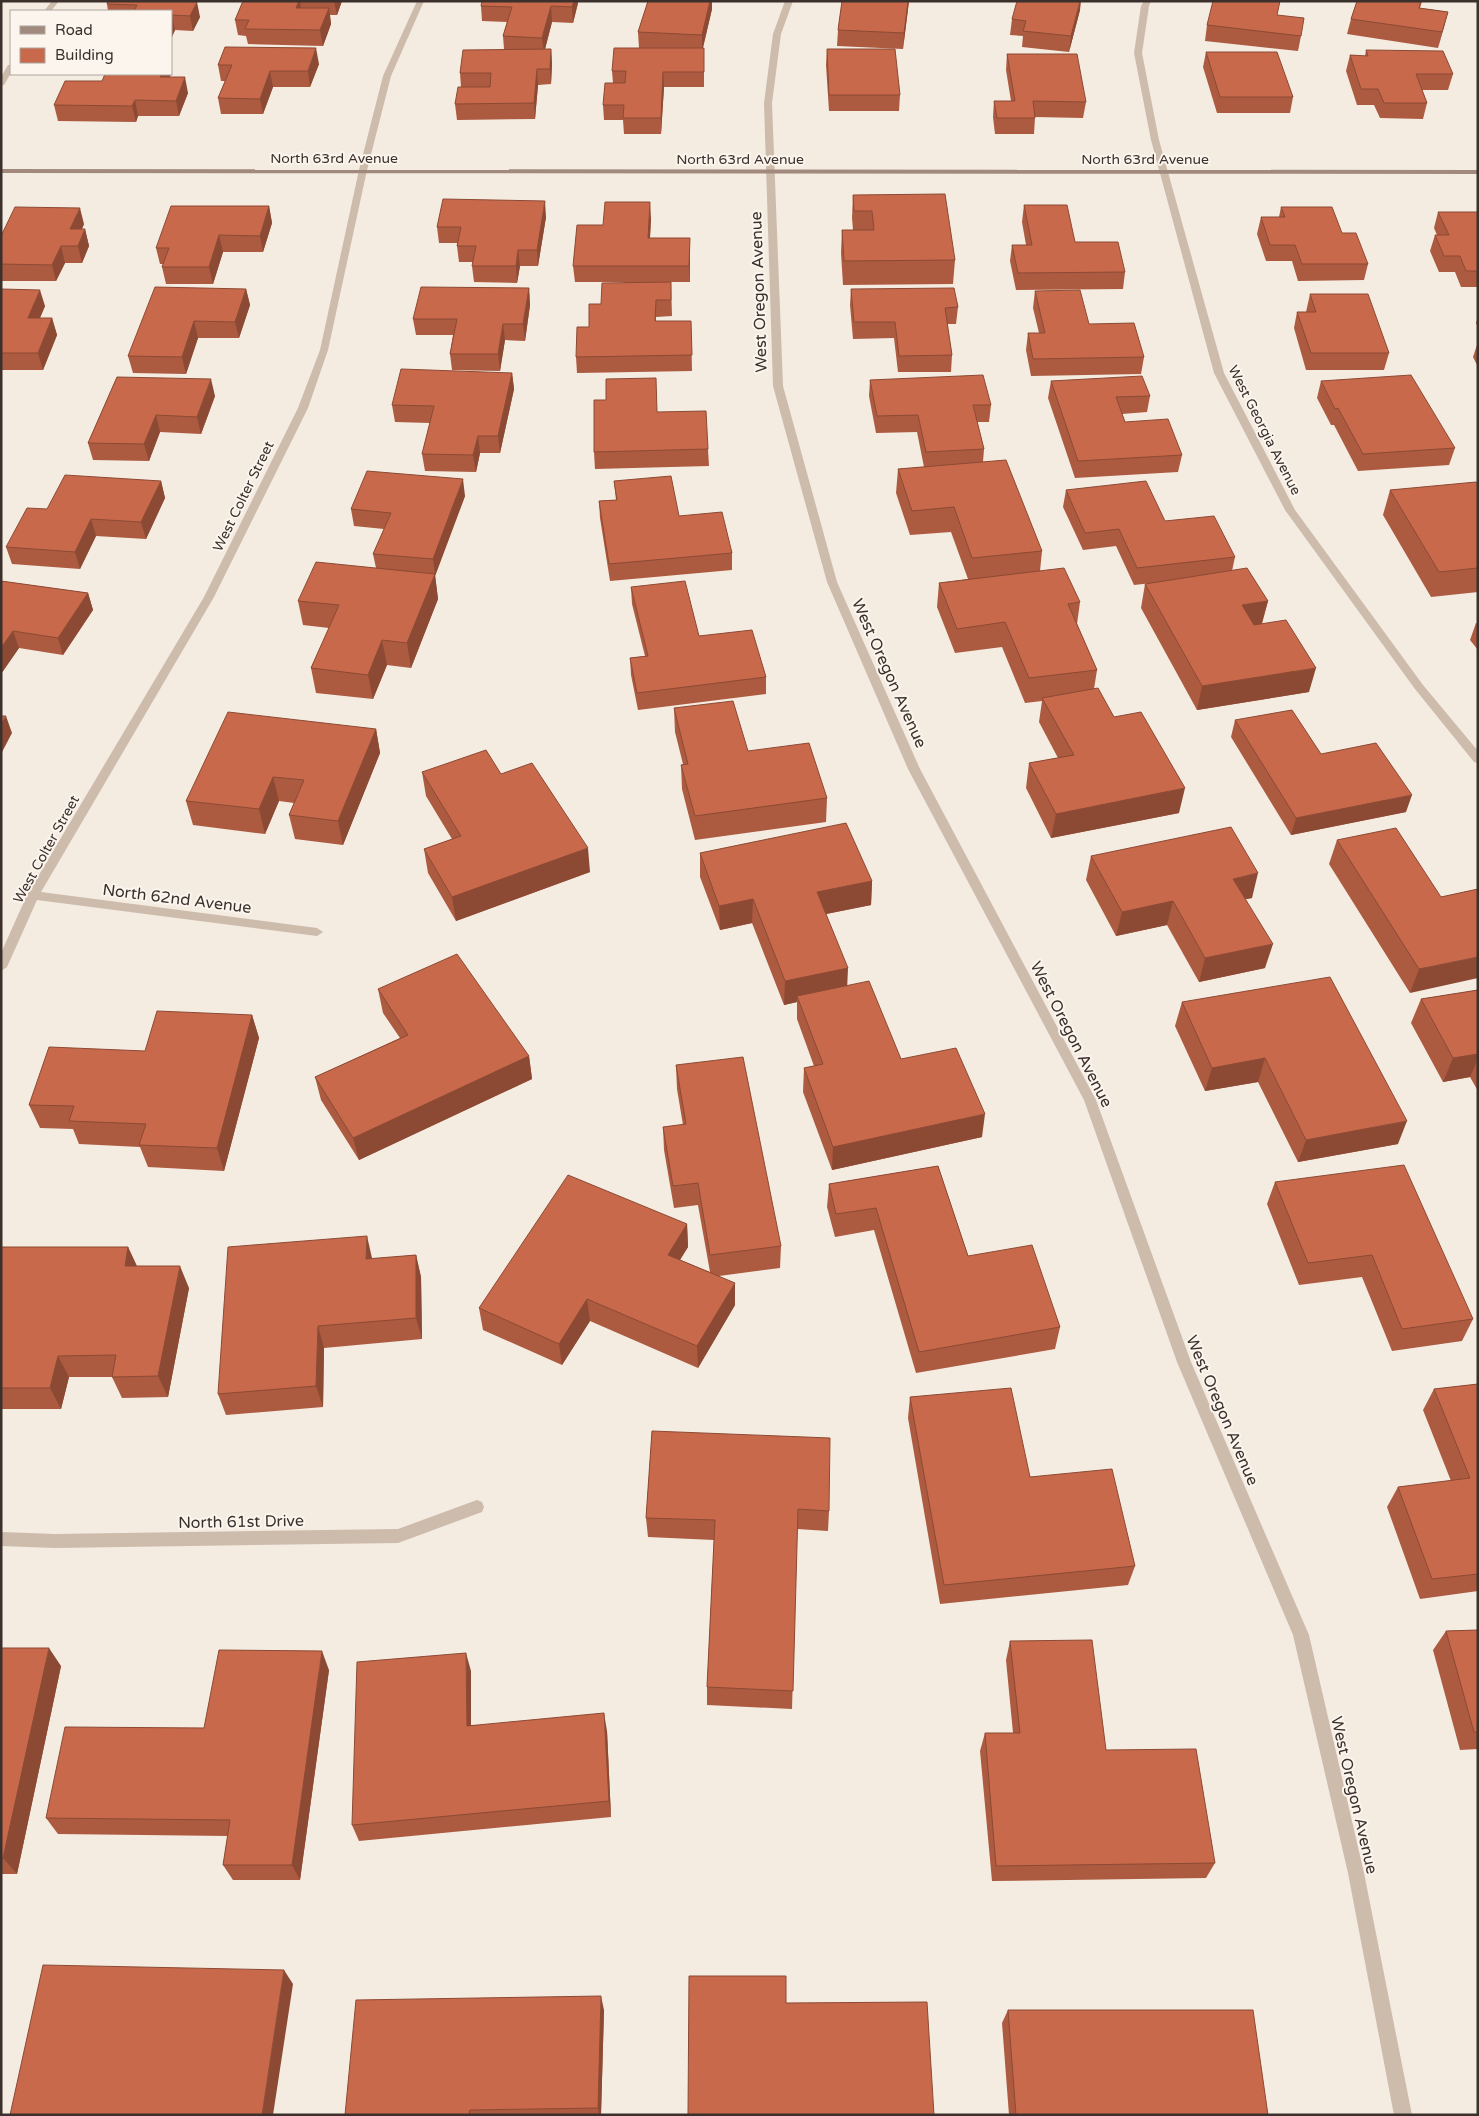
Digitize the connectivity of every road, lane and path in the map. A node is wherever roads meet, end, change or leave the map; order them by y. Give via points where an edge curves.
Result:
1 (420, 1) edge
2 (789, 1) edge
3 (1148, 1) edge
4 (10, 69) edge
5 (1, 83) edge
6 (363, 170) junction
7 (1, 171) edge
8 (1163, 171) junction
9 (770, 172) junction
10 (1478, 172) edge
11 (1478, 759) edge
12 (33, 896) junction
13 (317, 932) dead end
14 (1, 966) edge
15 (477, 1507) dead end
16 (1, 1539) edge
17 (1403, 2115) edge

1 - 6 street, West Colter Street via 387,76
2 - 9 street, West Oregon Avenue via 777,34 768,103
3 - 8 street, West Georgia Avenue via 1138,53
4 - 5 street
6 - 7 street, North 63rd Avenue
6 - 9 street, North 63rd Avenue
6 - 12 street, West Colter Street via 324,350 302,408 208,597
8 - 9 street, North 63rd Avenue
8 - 10 street, North 63rd Avenue
8 - 11 street, West Georgia Avenue via 1219,373 1290,510 1419,687
9 - 17 street, West Oregon Avenue via 778,386 832,582 914,769 1090,1100 1184,1362 1301,1635 1356,1873
12 - 13 street, North 62nd Avenue
12 - 14 street, West Colter Street
15 - 16 street, North 61st Drive via 398,1536

